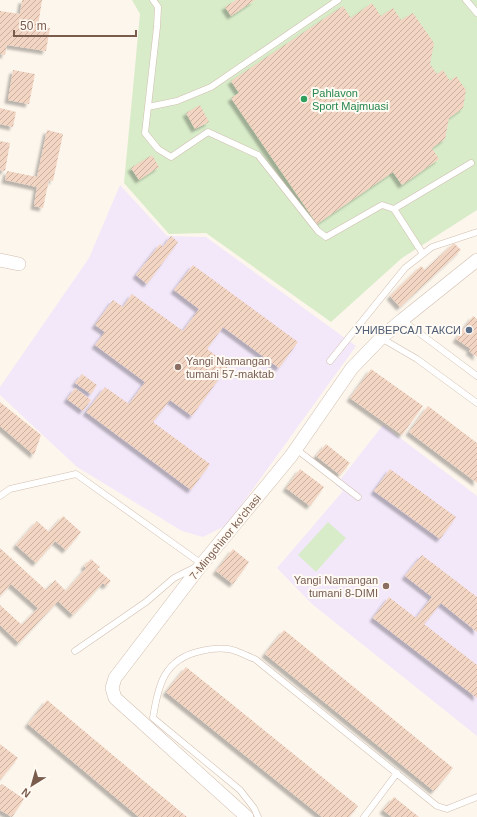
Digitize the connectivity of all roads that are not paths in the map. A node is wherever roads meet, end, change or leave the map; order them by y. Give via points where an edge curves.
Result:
1 (153, 0) edge
2 (338, 0) edge
3 (466, 0) edge
4 (477, 13) edge
5 (148, 107) junction
6 (471, 163) dead end
7 (394, 209) junction
8 (477, 232) edge
9 (423, 254) junction
10 (0, 260) edge
11 (477, 260) edge
12 (19, 264) dead end
13 (402, 320) junction
14 (381, 338) junction
15 (330, 361) dead end
16 (477, 376) edge
17 (477, 403) edge
18 (296, 449) junction
19 (0, 496) edge
20 (358, 497) dead end
21 (202, 564) junction
22 (75, 651) dead end
23 (397, 773) junction
24 (477, 796) edge
25 (247, 817) edge
26 (258, 817) edge
27 (364, 817) edge

1 - 5 lane via 158,7
2 - 5 lane via 211,87 177,101
3 - 4 lane
5 - 7 lane via 145,133 158,149 170,157 208,132 258,155 318,231 326,237 382,205
6 - 7 lane
7 - 9 lane
8 - 9 lane via 432,247
9 - 15 lane via 405,268
10 - 12 street
11 - 13 street, 7-Mingchinor ko'chasi
13 - 14 street, 7-Mingchinor ko'chasi
13 - 16 lane
14 - 17 lane
14 - 18 street, 7-Mingchinor ko'chasi via 352,368
18 - 20 lane
18 - 21 street, 7-Mingchinor ko'chasi
19 - 21 lane via 10,489 76,474
21 - 22 lane via 174,578 146,602
21 - 25 street, 7-Mingchinor ko'chasi via 115,678 112,688 115,698
23 - 24 lane via 437,806 447,809
23 - 26 lane via 255,659 229,649 191,653 173,662 159,687 153,718 240,790
23 - 27 lane

